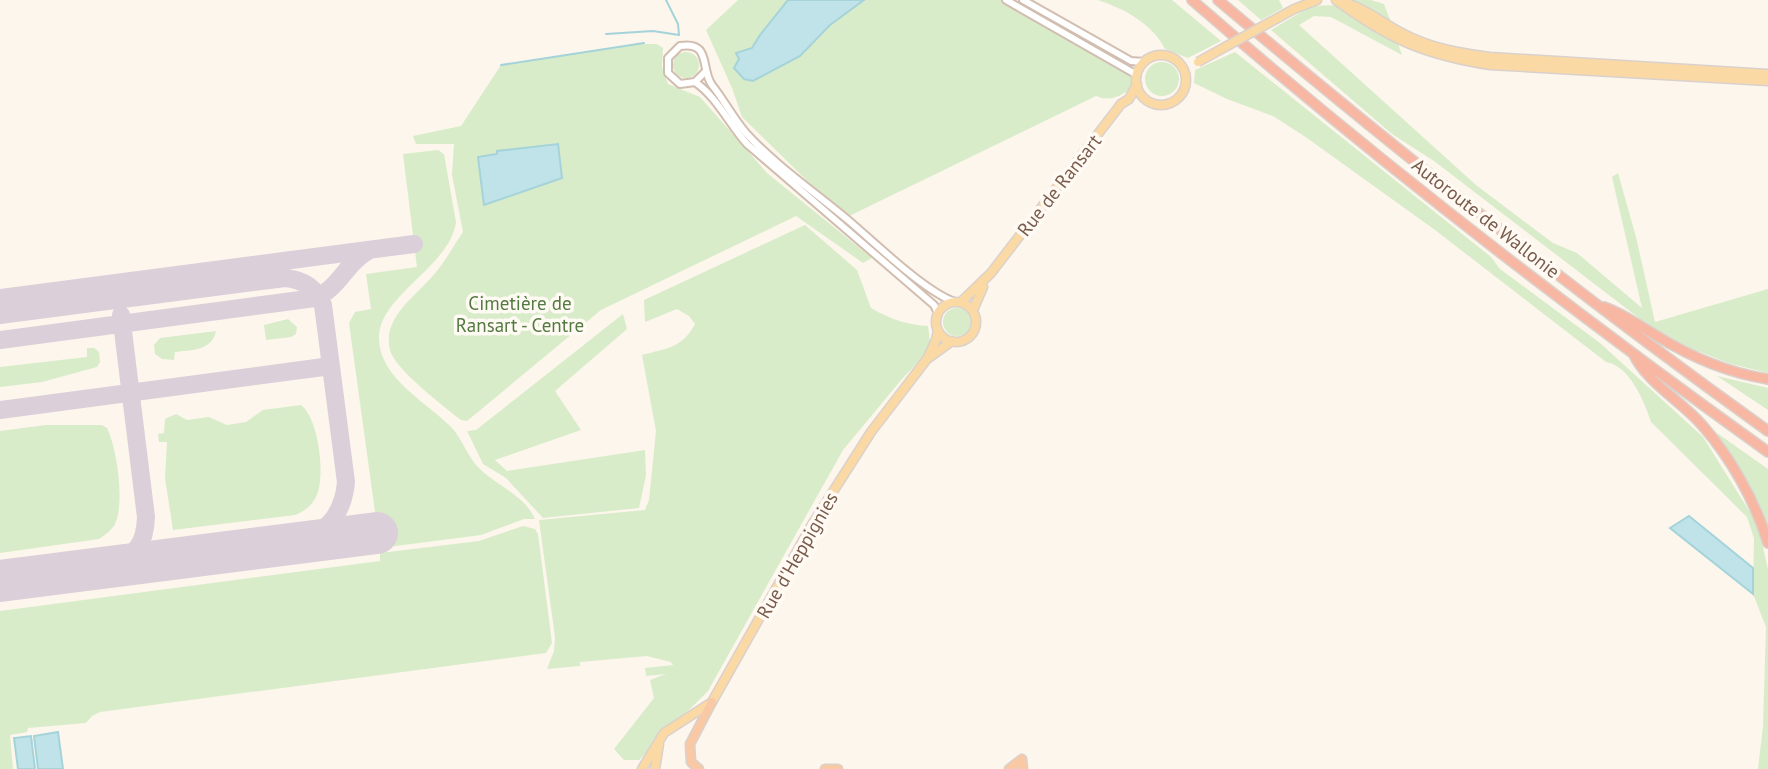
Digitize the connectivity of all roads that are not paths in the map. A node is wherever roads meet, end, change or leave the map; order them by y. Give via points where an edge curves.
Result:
1 (1006, 0) edge
2 (1023, 0) edge
3 (1185, 0) edge
4 (1192, 0) edge
5 (1218, 0) edge
6 (1317, 0) edge
7 (1337, 0) edge
8 (1210, 16) junction
9 (1144, 62) junction
10 (1179, 62) junction
11 (1196, 63) junction
12 (705, 72) junction
13 (1768, 74) edge
14 (1186, 75) junction
15 (1137, 79) junction
16 (1768, 81) edge
17 (695, 82) junction
18 (1144, 98) junction
19 (1129, 100) junction
20 (991, 273) junction
21 (958, 302) junction
22 (1595, 304) junction
23 (973, 310) junction
24 (938, 313) junction
25 (938, 330) junction
26 (952, 341) junction
27 (1633, 354) junction
28 (927, 359) junction
29 (1768, 379) edge
30 (1768, 431) edge
31 (1768, 452) edge
32 (1768, 544) edge
33 (712, 702) junction
34 (659, 741) junction
35 (642, 769) edge
36 (655, 769) edge
37 (699, 769) edge
38 (825, 769) edge
39 (838, 769) edge
40 (1009, 769) edge
41 (1023, 769) edge

1 - 15 street
2 - 9 street via 1131,61
3 - 8 highway
4 - 8 highway, Autoroute de Wallonie
5 - 22 highway, Autoroute de Wallonie via 1408,158
6 - 11 main road, bridge
7 - 13 main road via 1353,4 1403,34 1454,52
7 - 16 main road via 1400,41 1452,59
8 - 27 highway, Autoroute de Wallonie via 1427,195
9 - 10 main road via 1157,55
9 - 15 main road
10 - 11 main road
10 - 14 main road
11 - 14 main road
12 - 17 street
12 - 17 street via 705,58 696,48 680,46 670,53 666,63 671,78
12 - 21 street via 731,114 760,147 942,297
14 - 18 main road via 1182,95 1171,103 1157,104
15 - 18 main road
15 - 19 main road, Rue de Ransart
17 - 24 street via 708,92 747,144
18 - 19 main road
19 - 20 main road, Rue de Ransart via 1121,104
20 - 21 main road, Rue de Ransart
20 - 23 main road, Rue de Ransart
21 - 23 main road
21 - 24 main road via 948,303
22 - 29 highway via 1618,312 1697,358
22 - 30 highway, Autoroute de Wallonie
23 - 26 main road via 974,330 965,339
24 - 25 main road
25 - 26 main road
25 - 28 main road, Rue d'Heppignies
26 - 28 main road, Rue d'Heppignies
27 - 31 highway, Autoroute de Wallonie
27 - 32 highway via 1640,368 1702,425 1732,466
28 - 33 main road, Rue d'Heppignies via 871,432 820,512
33 - 34 main road, Rue d'Heppignies via 672,726
33 - 37 highway via 690,744 691,761
34 - 35 main road, Rue d'Heppignies
34 - 36 main road
38 - 39 highway
40 - 41 highway via 1022,759

